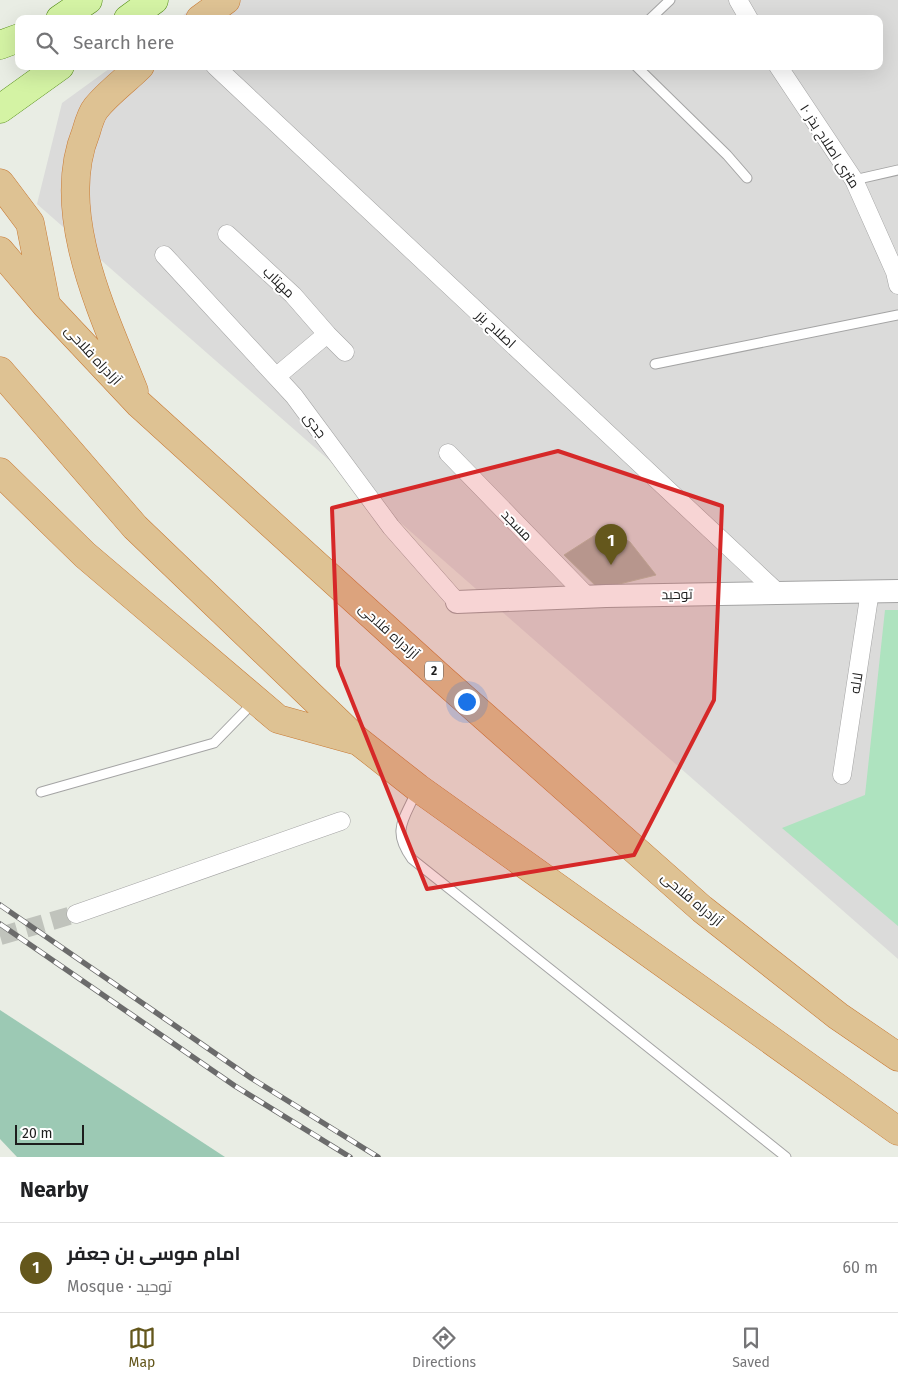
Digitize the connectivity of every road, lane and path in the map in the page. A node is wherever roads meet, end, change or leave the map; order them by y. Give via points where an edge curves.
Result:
1 (88, 0) edge
2 (154, 0) edge
3 (226, 0) edge
4 (670, 0) edge
5 (738, 0) edge
6 (66, 15) edge
7 (133, 15) edge
8 (205, 15) edge
9 (654, 15) edge
10 (747, 15) edge
11 (15, 39) edge
12 (0, 45) edge
13 (54, 70) edge
14 (136, 70) edge
15 (219, 70) edge
16 (640, 70) edge
17 (781, 70) edge
18 (0, 109) edge
19 (898, 170) edge
20 (747, 178) dead end
21 (854, 180) junction
22 (0, 183) edge
23 (227, 234) dead end
24 (0, 251) edge
25 (164, 255) dead end
26 (898, 285) edge
27 (46, 305) junction
28 (898, 315) edge
29 (327, 334) junction
30 (345, 352) dead end
31 (656, 364) dead end
32 (0, 371) edge
33 (277, 376) junction
34 (139, 404) junction
35 (448, 453) dead end
36 (0, 472) edge
37 (870, 591) junction
38 (898, 591) edge
39 (777, 592) junction
40 (587, 596) junction
41 (457, 602) joint
42 (255, 701) junction
43 (357, 740) junction
44 (842, 775) dead end
45 (418, 788) junction
46 (42, 792) dead end
47 (341, 821) dead end
48 (76, 914) tunnel mouth
49 (898, 1057) edge
50 (898, 1131) edge
51 (786, 1157) edge

1 - 6 main road
2 - 7 main road
3 - 8 highway
4 - 9 lane
5 - 10 street
11 - 12 main road
13 - 18 main road
14 - 34 highway via 95,109 78,152 74,195 83,249 97,299
15 - 39 street, اصلاح بزر
16 - 20 lane
17 - 21 street, ۱۰ متری اصلاح بذر
19 - 21 lane
21 - 26 street, ۱۰ متری اصلاح بذر via 896,272
22 - 27 highway via 30,223
23 - 29 street, مهتاب via 293,294
24 - 27 highway, آزادراه فلاحی / 2
25 - 33 street, جدی
27 - 34 highway, آزادراه فلاحی / 2
28 - 31 lane
29 - 30 street, مهتاب
29 - 33 street
32 - 43 highway via 135,527
33 - 41 street, جدی via 391,527
34 - 49 highway, آزادراه فلاحی / 2 via 702,909 838,1016
35 - 40 street, مسجد
36 - 42 highway via 85,554
37 - 38 street, توحید
37 - 39 street, توحید
37 - 44 street, لاله
39 - 40 street, توحید
40 - 41 street, توحید
42 - 43 highway via 278,719
42 - 46 lane via 214,743
43 - 45 highway
45 - 50 highway
45 - 51 lane via 401,826 401,844 412,859
47 - 48 street

